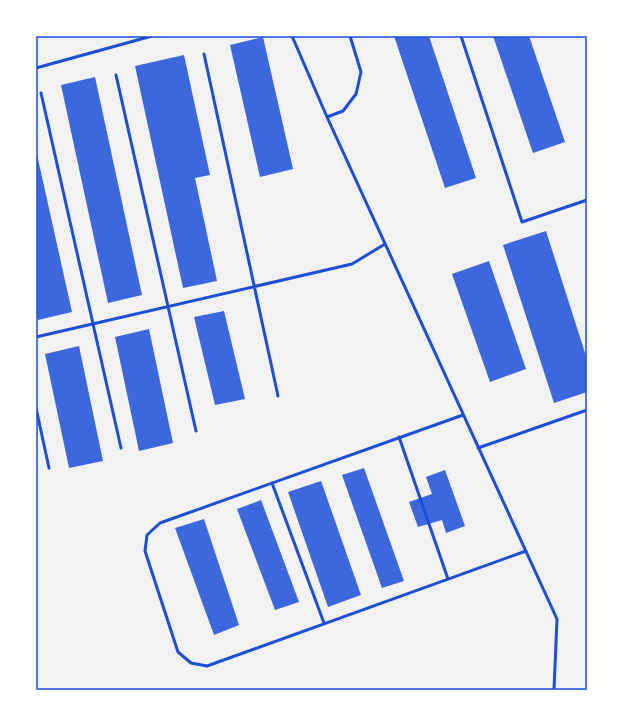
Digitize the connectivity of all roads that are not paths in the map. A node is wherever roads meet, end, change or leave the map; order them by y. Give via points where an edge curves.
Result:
1 (152, 36) edge
2 (292, 36) edge
3 (350, 36) edge
4 (461, 36) edge
5 (204, 54) dead end
6 (36, 68) edge
7 (116, 75) dead end
8 (41, 93) dead end
9 (327, 118) junction
10 (587, 200) edge
11 (385, 244) junction
12 (255, 287) junction
13 (168, 307) junction
14 (93, 324) junction
15 (36, 337) edge
16 (278, 396) dead end
17 (36, 408) edge
18 (587, 410) edge
19 (463, 415) junction
20 (196, 431) dead end
21 (399, 437) junction
22 (121, 448) dead end
23 (478, 448) junction
24 (49, 468) dead end
25 (272, 483) junction
26 (526, 551) junction
27 (448, 579) junction
28 (324, 623) junction
29 (554, 690) edge

1 - 6 lane
2 - 9 lane
3 - 9 lane via 362,72 356,94 343,111
4 - 10 lane via 522,222
5 - 12 lane
7 - 13 lane
8 - 14 lane
9 - 11 lane
11 - 12 lane via 352,264
11 - 19 lane
12 - 13 lane
12 - 16 lane
13 - 14 lane
13 - 20 lane
14 - 15 lane
14 - 22 lane
17 - 24 lane
18 - 23 lane
19 - 21 lane
19 - 23 lane
21 - 25 lane
21 - 27 lane
23 - 26 lane
25 - 28 lane
25 - 28 lane via 160,523 146,535 144,551 178,652 191,664 207,666
26 - 27 lane
26 - 29 lane via 557,619
27 - 28 lane

